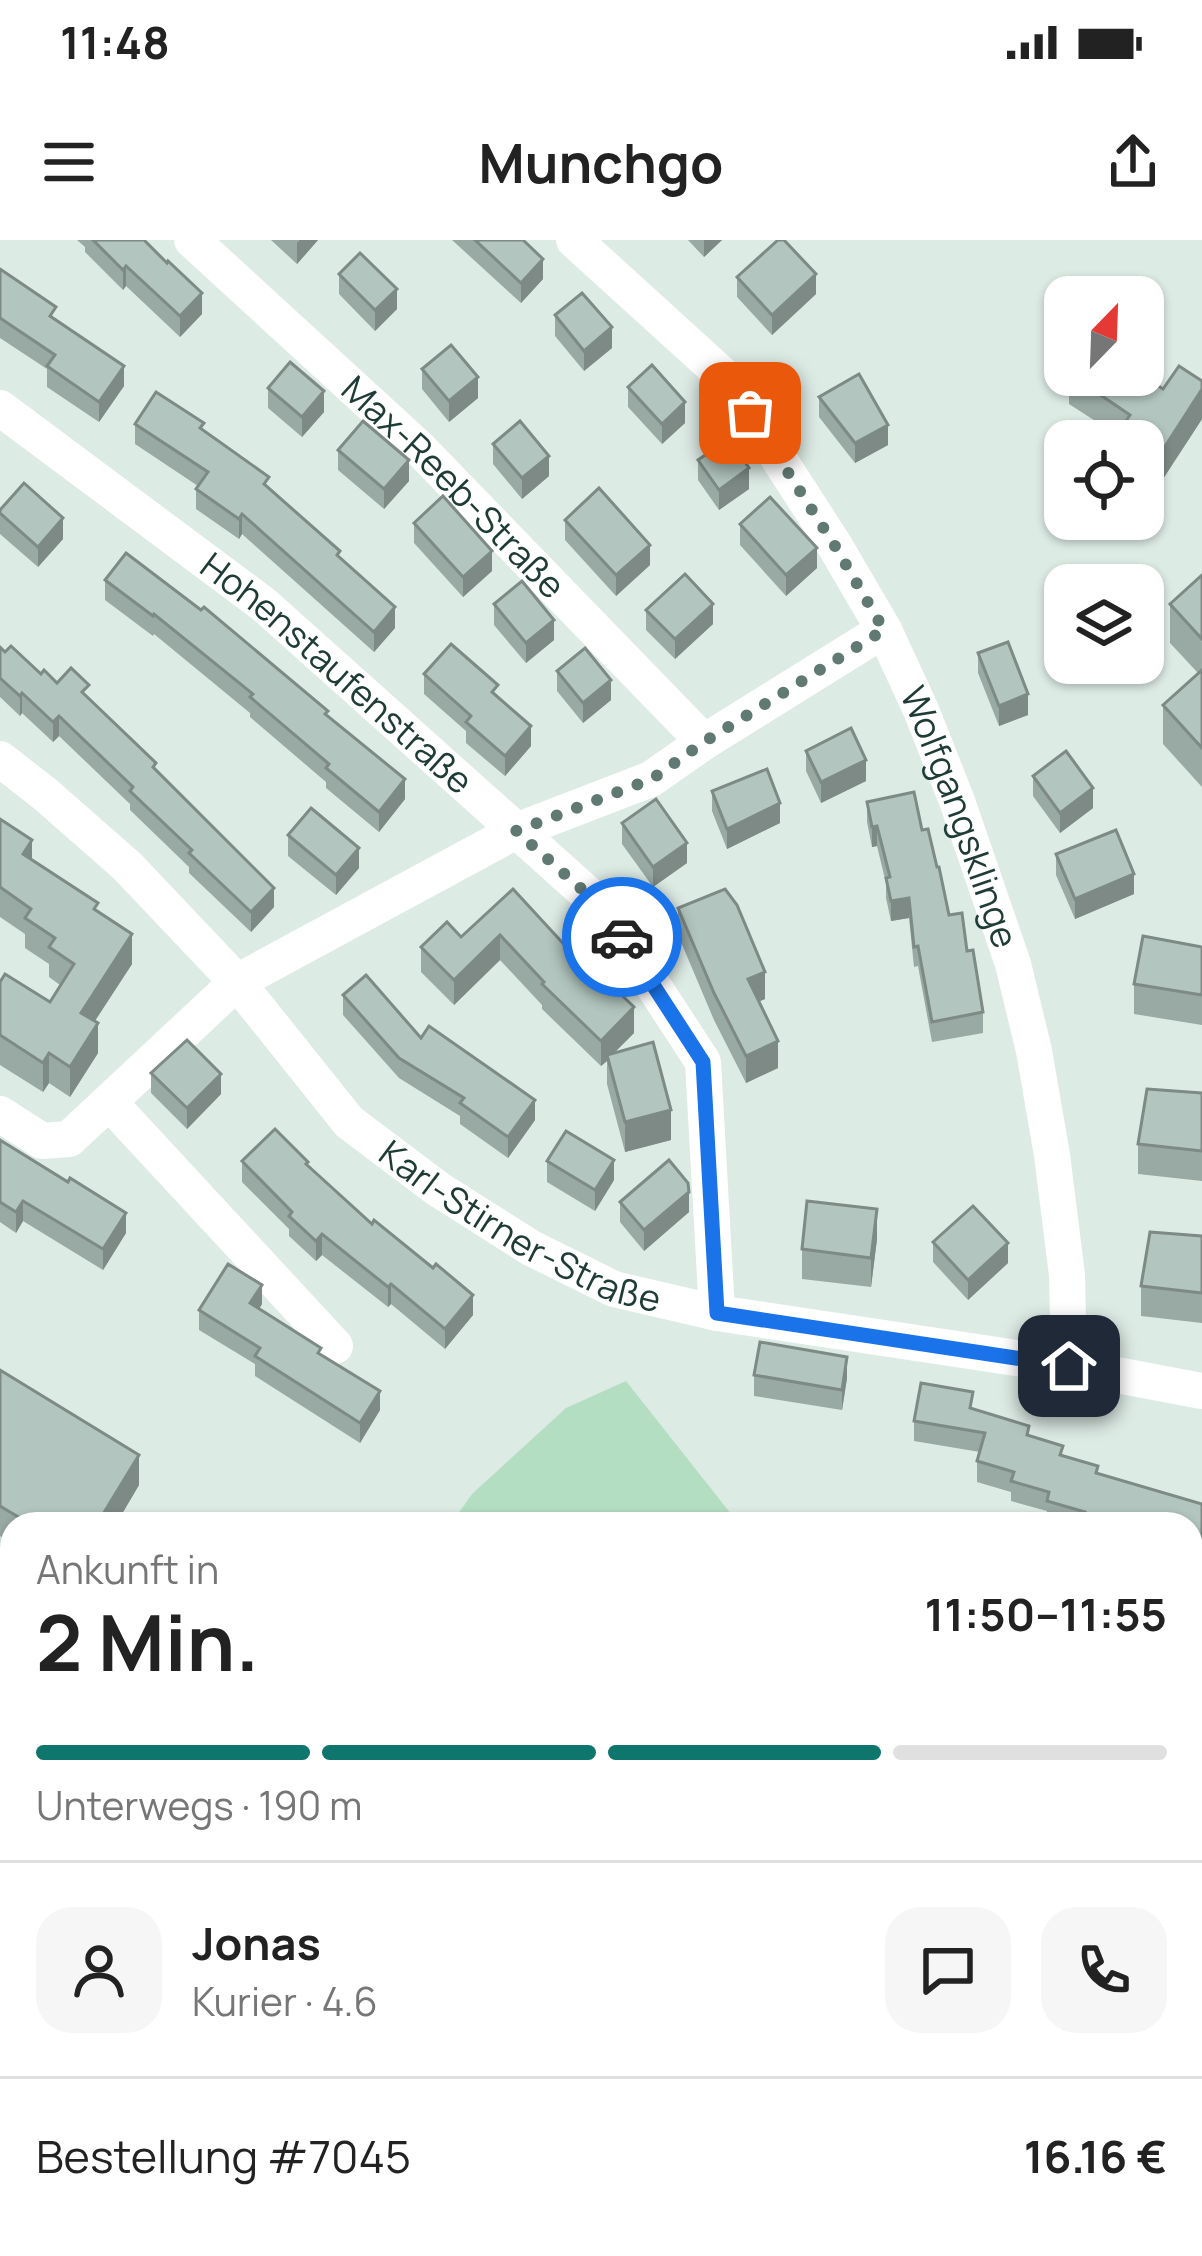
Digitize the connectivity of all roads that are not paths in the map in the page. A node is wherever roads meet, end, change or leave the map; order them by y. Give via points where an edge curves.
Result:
1 (191, 240) edge
2 (574, 240) edge
3 (0, 409) edge
4 (884, 630) junction
5 (704, 742) junction
6 (0, 759) edge
7 (516, 831) junction
8 (237, 982) junction
9 (109, 1102) junction
10 (0, 1114) edge
11 (717, 1313) junction
12 (335, 1346) dead end
13 (1069, 1366) junction
14 (1202, 1391) edge

1 - 5 street, Max-Reeb-Straße via 418,448
2 - 4 street, Wolfgangsklinge via 728,380
3 - 7 street, Hohenstaufenstraße via 263,604
4 - 5 street
4 - 13 street, Wolfgangsklinge via 957,801 1013,964 1052,1155
5 - 7 street via 652,779
6 - 8 street, Karl-Stirner-Straße via 127,866
7 - 8 street
7 - 11 street, Hohenstaufenstraße via 602,907 703,1062
8 - 9 street
8 - 11 street, Karl-Stirner-Straße via 349,1122 438,1190 614,1289
9 - 10 street via 68,1139 53,1142
9 - 12 street
11 - 13 street, Karl-Stirner-Straße
13 - 14 street, Karl-Stirner-Straße

